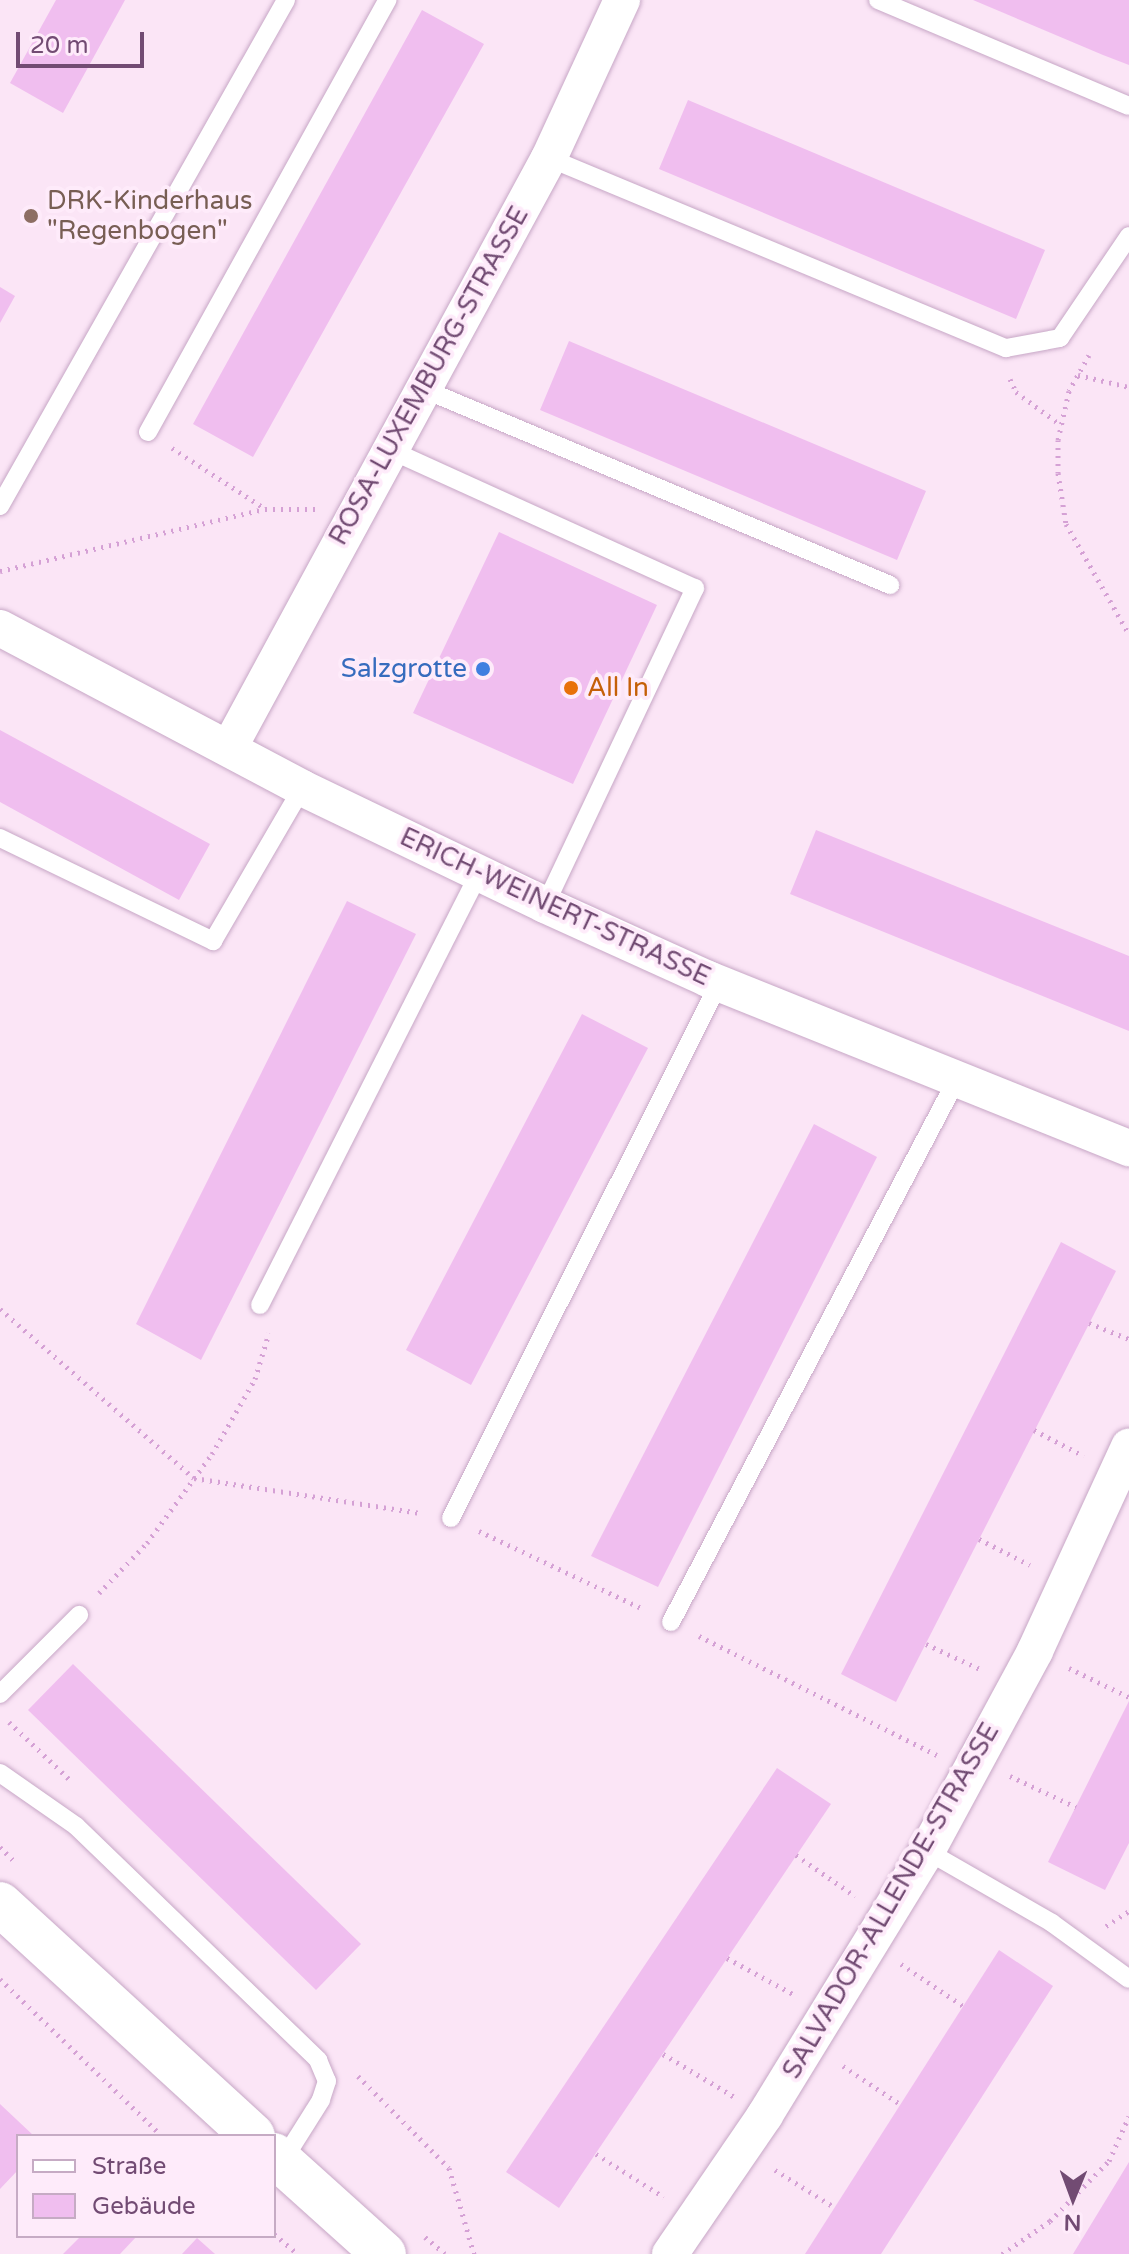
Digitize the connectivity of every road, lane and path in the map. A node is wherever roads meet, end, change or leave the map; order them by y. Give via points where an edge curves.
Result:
1 (286, 0) edge
2 (387, 0) edge
3 (622, 0) edge
4 (878, 0) edge
5 (1129, 106) edge
6 (549, 158) junction
7 (1129, 236) edge
8 (1006, 348) junction
9 (1078, 375) dead end
10 (1129, 387) edge
11 (421, 388) junction
12 (1069, 391) dead end
13 (1061, 425) junction
14 (148, 432) joint
15 (388, 449) junction
16 (2, 495) edge
17 (265, 509) junction
18 (356, 509) junction
19 (0, 571) edge
20 (890, 585) dead end
21 (0, 628) edge
22 (1129, 634) edge
23 (229, 748) junction
24 (302, 788) junction
25 (0, 838) edge
26 (479, 874) junction
27 (545, 905) junction
28 (719, 983) junction
29 (958, 1077) junction
30 (1129, 1148) edge
31 (260, 1305) joint
32 (0, 1309) edge
33 (1089, 1323) dead end
34 (1129, 1339) edge
35 (1034, 1430) dead end
36 (1123, 1460) edge
37 (194, 1478) junction
38 (451, 1518) junction
39 (979, 1539) dead end
40 (1038, 1569) dead end
41 (79, 1615) joint
42 (671, 1622) junction
43 (926, 1644) dead end
44 (1035, 1651) junction
45 (987, 1672) dead end
46 (0, 1694) edge
47 (1129, 1697) edge
48 (973, 1766) junction
49 (0, 1773) edge
50 (1076, 1807) dead end
51 (927, 1851) junction
52 (796, 1855) dead end
53 (860, 1899) dead end
54 (0, 1904) edge
55 (871, 1943) junction
56 (727, 1958) dead end
57 (0, 1979) edge
58 (1129, 1979) edge
59 (963, 2006) dead end
60 (829, 2011) junction
61 (809, 2043) junction
62 (663, 2054) dead end
63 (900, 2104) dead end
64 (765, 2115) junction
65 (1129, 2116) edge
66 (160, 2134) edge
67 (251, 2134) edge
68 (276, 2145) edge
69 (741, 2148) junction
70 (596, 2154) dead end
71 (276, 2156) edge
72 (834, 2207) dead end
73 (695, 2216) junction
74 (276, 2236) edge
75 (298, 2254) edge
76 (384, 2254) edge
77 (670, 2254) edge
78 (1002, 2254) edge

1 - 16 lane
2 - 14 lane
3 - 6 street, ROSA-LUXEMBURG-STRASSE
4 - 5 lane
6 - 8 lane
6 - 11 street, ROSA-LUXEMBURG-STRASSE
7 - 8 lane via 1060,338
8 - 13 path via 1016,392
9 - 10 path
11 - 15 street, ROSA-LUXEMBURG-STRASSE
11 - 20 lane
12 - 13 path
13 - 22 path via 1058,473 1066,524
14 - 17 path
15 - 18 street, ROSA-LUXEMBURG-STRASSE
15 - 27 lane via 695,588
17 - 18 path
17 - 19 path
18 - 23 street, ROSA-LUXEMBURG-STRASSE
21 - 23 street, ERICH-WEINERT-STRASSE
23 - 24 street, ERICH-WEINERT-STRASSE
24 - 25 lane via 213,941
24 - 26 street, ERICH-WEINERT-STRASSE
26 - 27 street, ERICH-WEINERT-STRASSE
26 - 31 lane
27 - 28 street, ERICH-WEINERT-STRASSE
28 - 29 street, ERICH-WEINERT-STRASSE
28 - 38 lane
29 - 30 street, ERICH-WEINERT-STRASSE
29 - 42 lane
31 - 37 path via 269,1332 255,1379
32 - 37 path
33 - 34 path
35 - 36 path
36 - 44 street, SALVADOR-ALLENDE-STRASSE
37 - 38 path
37 - 41 path via 147,1543
38 - 42 path
39 - 40 path
41 - 46 lane
42 - 48 path
43 - 45 path
44 - 47 path
44 - 48 street, SALVADOR-ALLENDE-STRASSE
48 - 50 path
48 - 51 street, SALVADOR-ALLENDE-STRASSE
49 - 68 lane via 76,1826 318,2060 327,2081 321,2100
51 - 55 street, SALVADOR-ALLENDE-STRASSE
51 - 58 lane via 1052,1923
52 - 53 path
54 - 67 main road
55 - 59 path
55 - 60 street, SALVADOR-ALLENDE-STRASSE
56 - 60 path
57 - 66 path
60 - 61 street, SALVADOR-ALLENDE-STRASSE
61 - 63 path
61 - 64 street, SALVADOR-ALLENDE-STRASSE
62 - 64 path
64 - 69 street, SALVADOR-ALLENDE-STRASSE
65 - 78 path via 1109,2161 1050,2221
69 - 72 path
69 - 73 street, SALVADOR-ALLENDE-STRASSE
70 - 73 path
71 - 76 main road
73 - 77 street, SALVADOR-ALLENDE-STRASSE
74 - 75 path

